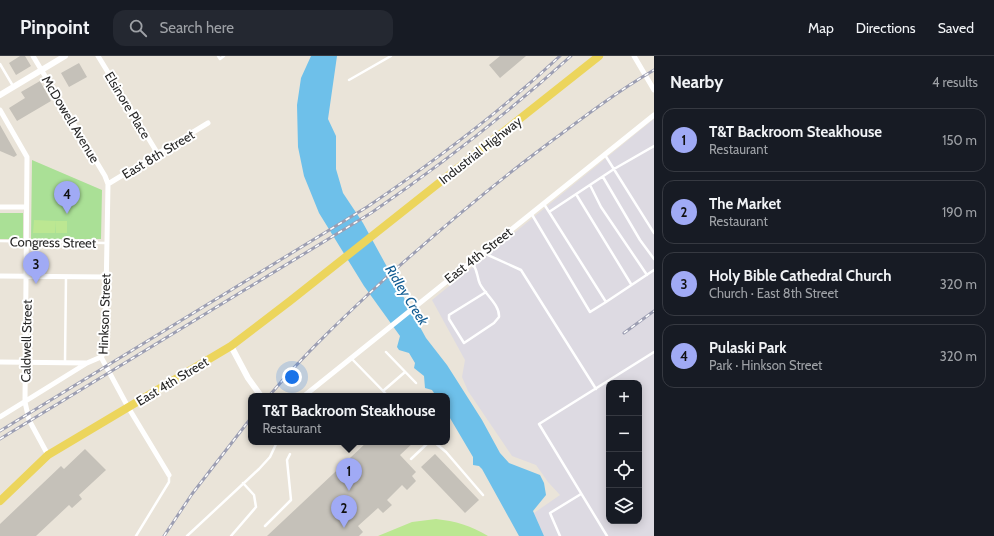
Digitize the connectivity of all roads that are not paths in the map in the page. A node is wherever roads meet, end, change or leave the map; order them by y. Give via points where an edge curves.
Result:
1 (33, 56) edge
2 (65, 56) edge
3 (98, 56) edge
4 (218, 56) edge
5 (224, 56) edge
6 (391, 56) edge
7 (599, 56) edge
8 (634, 56) edge
9 (0, 64) edge
10 (41, 70) junction
11 (349, 80) dead end
12 (14, 87) junction
13 (654, 90) edge
14 (0, 95) edge
15 (0, 110) edge
16 (654, 115) edge
17 (208, 124) dead end
18 (654, 146) edge
19 (158, 154) junction
20 (605, 154) junction
21 (614, 169) junction
22 (603, 177) junction
23 (108, 184) junction
24 (590, 185) junction
25 (576, 194) junction
26 (544, 203) junction
27 (0, 207) edge
28 (26, 207) junction
29 (549, 212) junction
30 (531, 213) junction
31 (654, 233) edge
32 (0, 241) edge
33 (27, 241) junction
34 (106, 243) junction
35 (362, 244) joint
36 (485, 250) junction
37 (654, 259) edge
38 (471, 261) junction
39 (654, 270) edge
40 (647, 274) junction
41 (0, 276) edge
42 (27, 276) junction
43 (66, 277) junction
44 (106, 277) junction
45 (631, 284) junction
46 (486, 292) junction
47 (606, 302) junction
48 (231, 346) junction
49 (386, 352) dead end
50 (654, 352) edge
51 (101, 357) junction
52 (351, 358) junction
53 (0, 362) edge
54 (25, 362) junction
55 (65, 363) junction
56 (87, 363) junction
57 (405, 372) junction
58 (416, 383) dead end
59 (596, 389) junction
60 (383, 391) joint
61 (259, 393) edge
62 (308, 393) edge
63 (25, 402) junction
64 (128, 407) junction
65 (0, 417) edge
66 (276, 445) edge
67 (426, 445) edge
68 (438, 445) edge
69 (290, 454) dead end
70 (48, 456) junction
71 (411, 458) dead end
72 (169, 475) joint
73 (243, 484) junction
74 (582, 494) junction
75 (483, 495) dead end
76 (0, 500) edge
77 (265, 526) dead end
78 (136, 536) edge
79 (187, 536) edge
80 (231, 536) edge
81 (560, 536) edge
82 (607, 536) edge

1 - 10 street, McDowell Avenue
2 - 10 street
3 - 19 street, Elsinore Place
4 - 5 lane via 220,59
6 - 11 lane
7 - 35 main road, Industrial Highway
8 - 13 street
9 - 12 lane
10 - 12 street
10 - 23 street, McDowell Avenue
12 - 14 street
15 - 28 street, Caldwell Street via 27,157
16 - 20 street, East 4th Street
17 - 19 street, East 8th Street
18 - 21 lane
19 - 23 street, East 8th Street
20 - 21 lane
20 - 26 street, East 4th Street
21 - 22 lane
21 - 31 lane
22 - 24 lane
22 - 37 lane
23 - 34 street, Hinkson Street
24 - 25 lane
24 - 40 lane via 601,207
25 - 29 lane
25 - 45 lane
26 - 29 lane
26 - 30 street, East 4th Street
27 - 28 street
28 - 33 street, Caldwell Street
29 - 47 lane
30 - 36 street, East 4th Street
30 - 47 lane via 590,312
32 - 33 lane, Congress Street
33 - 34 lane, Congress Street
33 - 42 street, Caldwell Street
34 - 44 street, Hinkson Street
35 - 48 main road, East 4th Street
36 - 38 street, East 4th Street
36 - 59 lane via 488,255 521,270
38 - 46 lane
38 - 52 street, East 4th Street
39 - 40 lane
40 - 45 lane
41 - 42 street
42 - 43 street
42 - 54 street, Caldwell Street
43 - 44 street
43 - 55 lane
44 - 51 street, Hinkson Street via 105,351
45 - 47 lane
46 - 46 lane via 498,311 498,320 464,343 449,319 450,315
48 - 61 street
48 - 64 main road, East 4th Street
49 - 57 lane
50 - 59 lane
51 - 56 street
51 - 64 street, Hinkson Street
52 - 60 lane
52 - 62 street, East 4th Street
53 - 54 street
54 - 55 street
54 - 63 street, Caldwell Street
55 - 56 street
56 - 63 street
57 - 58 lane
57 - 60 lane
59 - 74 lane via 539,424
63 - 65 street
63 - 70 street, Caldwell Street via 29,420
64 - 70 main road, East 4th Street
64 - 72 street, Hinkson Street
66 - 73 lane via 265,462
67 - 71 lane
68 - 75 lane
69 - 77 lane via 287,460 291,500
70 - 76 main road, East 4th Street
72 - 78 lane via 169,482
73 - 79 lane
73 - 80 lane via 254,495 256,507
74 - 81 lane via 550,513
74 - 82 lane

